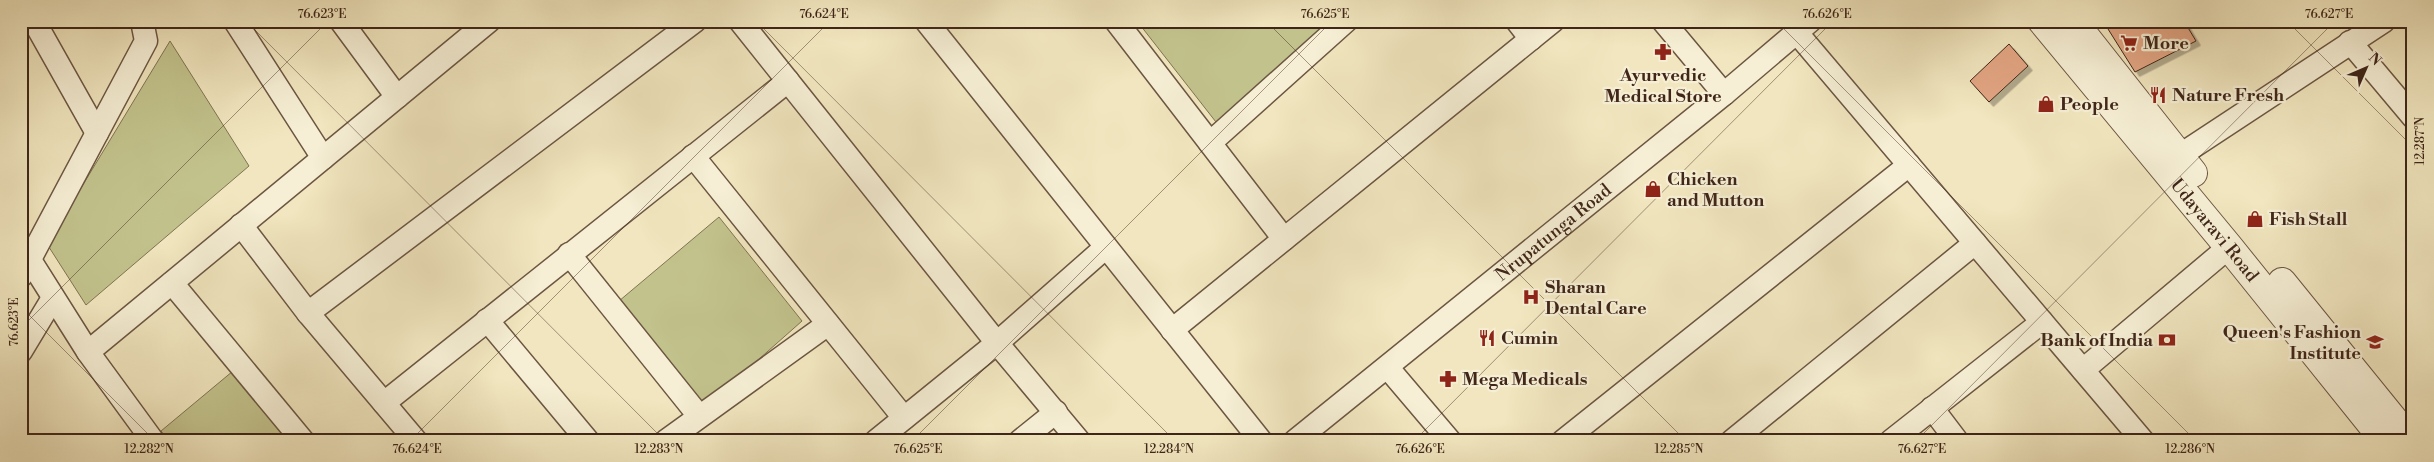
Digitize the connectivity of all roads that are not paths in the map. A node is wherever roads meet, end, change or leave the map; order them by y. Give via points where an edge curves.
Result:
1 (34, 21) edge
2 (142, 21) edge
3 (235, 21) edge
4 (341, 21) edge
5 (490, 21) edge
6 (695, 21) edge
7 (740, 21) edge
8 (926, 21) edge
9 (1116, 21) edge
10 (1346, 21) edge
11 (1517, 21) edge
12 (1553, 21) edge
13 (1663, 21) edge
14 (2042, 21) edge
15 (2073, 21) edge
16 (2384, 21) edge
17 (1803, 27) edge
18 (464, 29) edge
19 (1532, 39) junction
20 (2350, 42) junction
21 (788, 81) junction
22 (1724, 94) junction
23 (397, 97) junction
24 (2413, 117) edge
25 (97, 133) junction
26 (1210, 143) junction
27 (693, 156) junction
28 (2179, 156) junction
29 (323, 158) junction
30 (1909, 165) junction
31 (241, 226) junction
32 (1284, 239) junction
33 (1975, 243) junction
34 (1106, 247) junction
35 (2230, 247) junction
36 (569, 254) junction
37 (24, 261) edge
38 (172, 283) junction
39 (53, 298) junction
40 (308, 313) junction
41 (487, 320) junction
42 (2042, 322) junction
43 (828, 324) junction
44 (1172, 330) junction
45 (997, 343) junction
46 (21, 351) edge
47 (88, 352) junction
48 (1388, 368) junction
49 (2083, 370) junction
50 (384, 403) junction
51 (1932, 408) junction
52 (1056, 412) junction
53 (699, 416) junction
54 (904, 418) junction
55 (153, 441) edge
56 (303, 441) edge
57 (416, 441) edge
58 (588, 441) edge
59 (666, 441) edge
60 (876, 441) edge
61 (1020, 441) edge
62 (1079, 441) edge
63 (1261, 441) edge
64 (1295, 441) edge
65 (1450, 441) edge
66 (1563, 441) edge
67 (1732, 441) edge
68 (1891, 441) edge
69 (1957, 441) edge
70 (2143, 441) edge
71 (2385, 441) edge
72 (2411, 441) edge

1 - 25 street
2 - 25 street via 146,40
3 - 29 street
4 - 23 street
5 - 18 street
6 - 40 street
7 - 21 street
8 - 34 street
9 - 26 street
10 - 26 street
11 - 19 street
12 - 19 street
13 - 22 street
14 - 35 street, Udayaravi Road
15 - 28 street, Udayaravi Road
16 - 20 street
17 - 22 street, Nrupatunga Road
17 - 30 street
18 - 23 street
19 - 32 street
20 - 24 street
20 - 28 street
21 - 27 street
21 - 45 street
22 - 48 street, Nrupatunga Road
23 - 29 street
25 - 37 street
26 - 32 street
27 - 36 street
27 - 43 street
28 - 72 street, Udayaravi Road
29 - 31 street
30 - 33 street
30 - 66 street
31 - 38 street
31 - 40 street
32 - 44 street
33 - 42 street
33 - 67 street
34 - 44 street
34 - 45 street
35 - 49 street
35 - 71 street, Udayaravi Road
36 - 41 street
36 - 53 street
37 - 39 street
38 - 47 street
38 - 56 street
39 - 46 street
39 - 47 street
40 - 50 street
41 - 50 street
41 - 58 street
42 - 49 street
42 - 51 street
43 - 53 street
43 - 54 street
44 - 63 street
45 - 52 street
45 - 54 street
47 - 55 street
48 - 64 street, Nrupatunga Road
48 - 65 street
49 - 70 street
50 - 57 street
51 - 68 street
51 - 69 street
52 - 61 street
52 - 62 street
53 - 59 street
54 - 60 street

